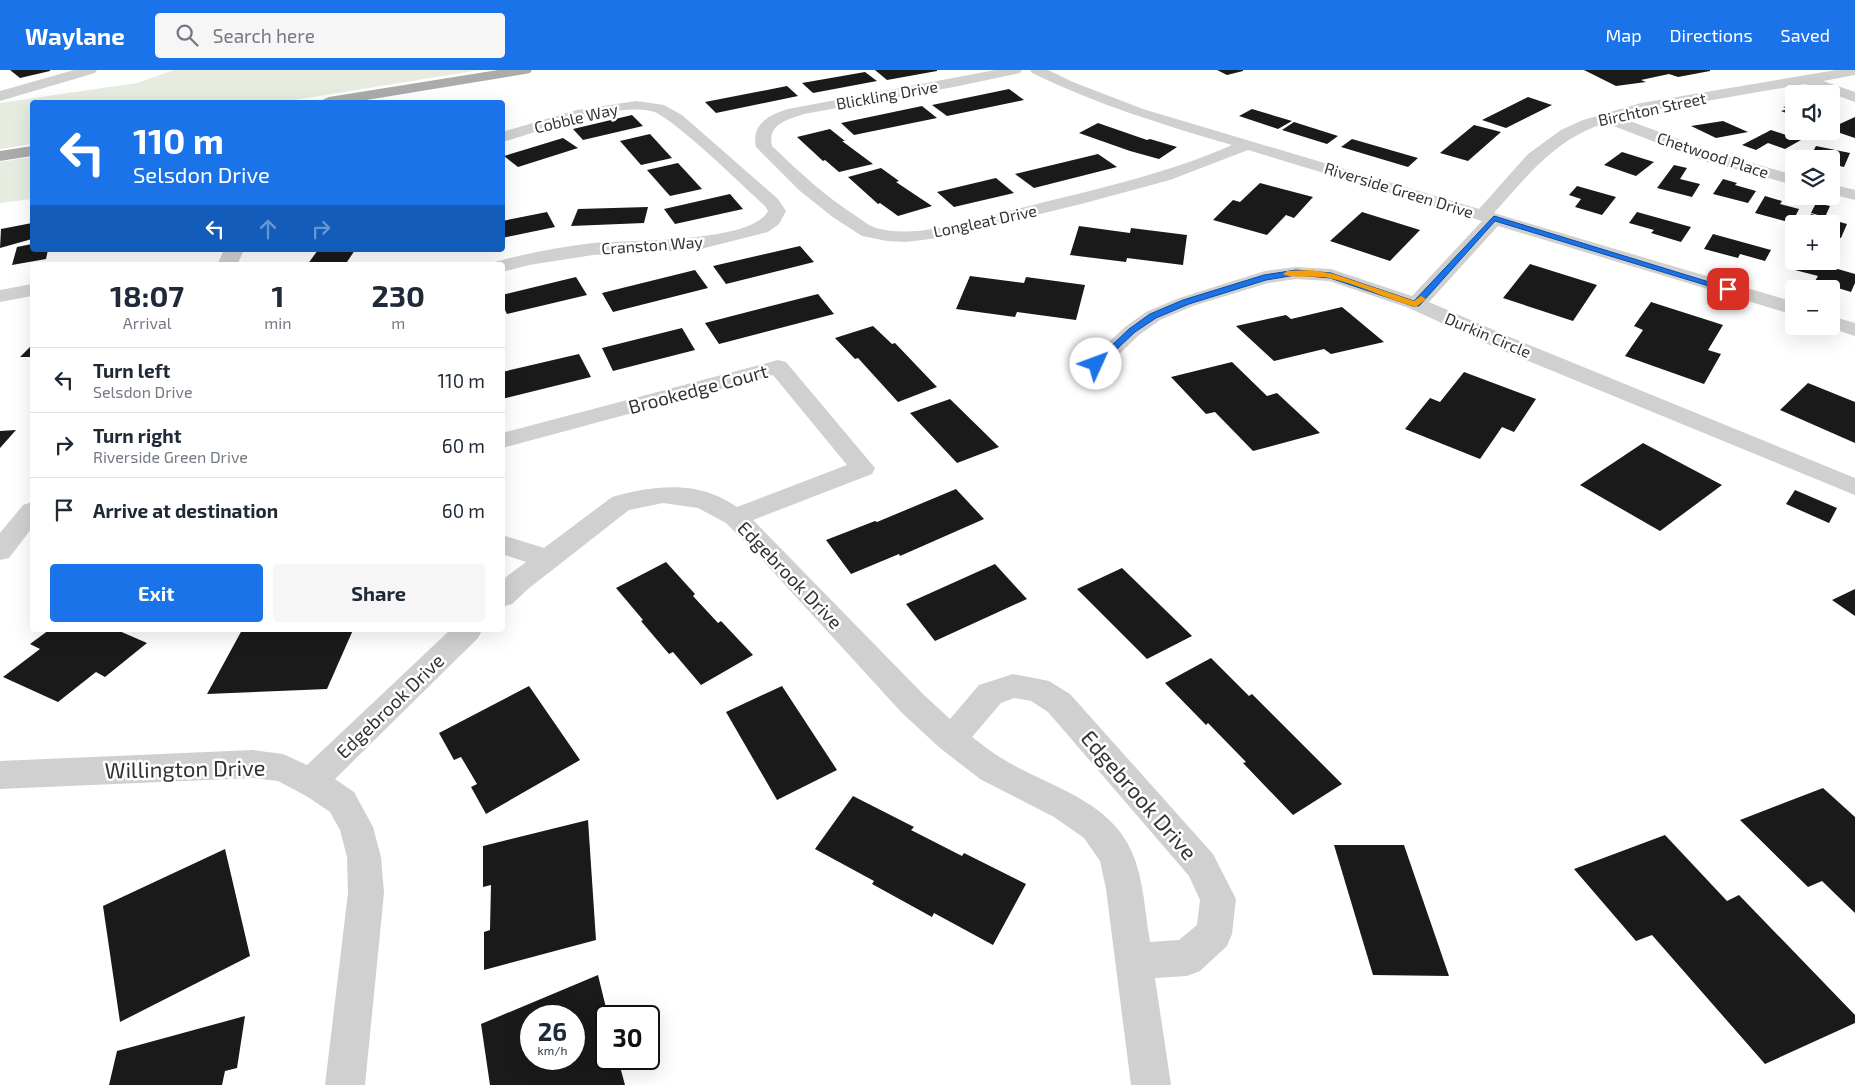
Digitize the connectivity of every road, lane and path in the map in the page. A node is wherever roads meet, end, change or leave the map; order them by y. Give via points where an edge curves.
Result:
1 (90, 70) edge
2 (526, 70) edge
3 (1015, 70) edge
4 (1036, 70) edge
5 (1855, 71) edge
6 (1805, 80) junction
7 (0, 96) edge
8 (1855, 97) edge
9 (341, 100) edge
10 (652, 106) joint
11 (1606, 118) junction
12 (764, 129) joint
13 (505, 137) edge
14 (1246, 145) junction
15 (30, 151) edge
16 (0, 156) edge
17 (1785, 178) edge
18 (1840, 191) edge
19 (1855, 195) edge
20 (1488, 217) junction
21 (505, 265) edge
22 (30, 290) edge
23 (0, 296) edge
24 (1416, 304) junction
25 (1785, 307) edge
26 (1840, 325) edge
27 (1855, 330) edge
28 (1096, 364) dead end
29 (505, 440) edge
30 (1855, 487) edge
31 (30, 513) edge
32 (735, 517) junction
33 (3, 543) edge
34 (505, 545) edge
35 (548, 559) junction
36 (505, 595) edge
37 (466, 632) edge
38 (951, 739) junction
39 (0, 775) edge
40 (311, 782) junction
41 (1134, 961) junction
42 (345, 1085) edge
43 (1151, 1085) edge

1 - 7 street
2 - 9 main road
3 - 12 street, Blickling Drive via 801,110 777,118
4 - 14 street, Riverside Green Drive via 1138,112
5 - 6 street, Birchton Street
6 - 8 street
6 - 11 street, Birchton Street via 1641,108
10 - 13 street, Cobble Way via 575,116
10 - 21 street, Cranston Way via 676,118 772,203 777,211 773,220 761,228 697,244 593,249
11 - 17 street, Chetwood Place via 1707,156
11 - 20 street, Birchton Street via 1567,133 1550,144 1534,158
12 - 14 street, Longleat Drive via 761,138 764,147 832,209 868,232 893,235 961,228 1077,200 1176,172
14 - 20 street, Riverside Green Drive
15 - 16 main road
18 - 19 street
20 - 24 street, Birchton Street
20 - 25 street, Riverside Green Drive
22 - 23 street
24 - 28 street, Durkin Circle via 1331,275 1296,272 1264,277 1153,316 1132,330
24 - 30 street, Durkin Circle
26 - 27 street
29 - 32 street, Brookedge Court via 778,367 863,468
31 - 33 street
32 - 35 street, Edgebrook Drive via 704,500 663,495 621,502
32 - 38 street, Edgebrook Drive via 913,704
34 - 35 street
35 - 36 street, Edgebrook Drive
37 - 40 street, Edgebrook Drive
38 - 41 street, Edgebrook Drive via 991,769 1066,807 1096,827 1116,855
38 - 41 street, Edgebrook Drive via 990,694 1013,686 1038,690 1058,703 1201,865 1218,899 1214,934 1187,958
39 - 40 street, Willington Drive via 253,764 283,768
40 - 42 street, Willington Drive via 342,802 356,827 364,856 366,893
41 - 43 street, Edgebrook Drive

